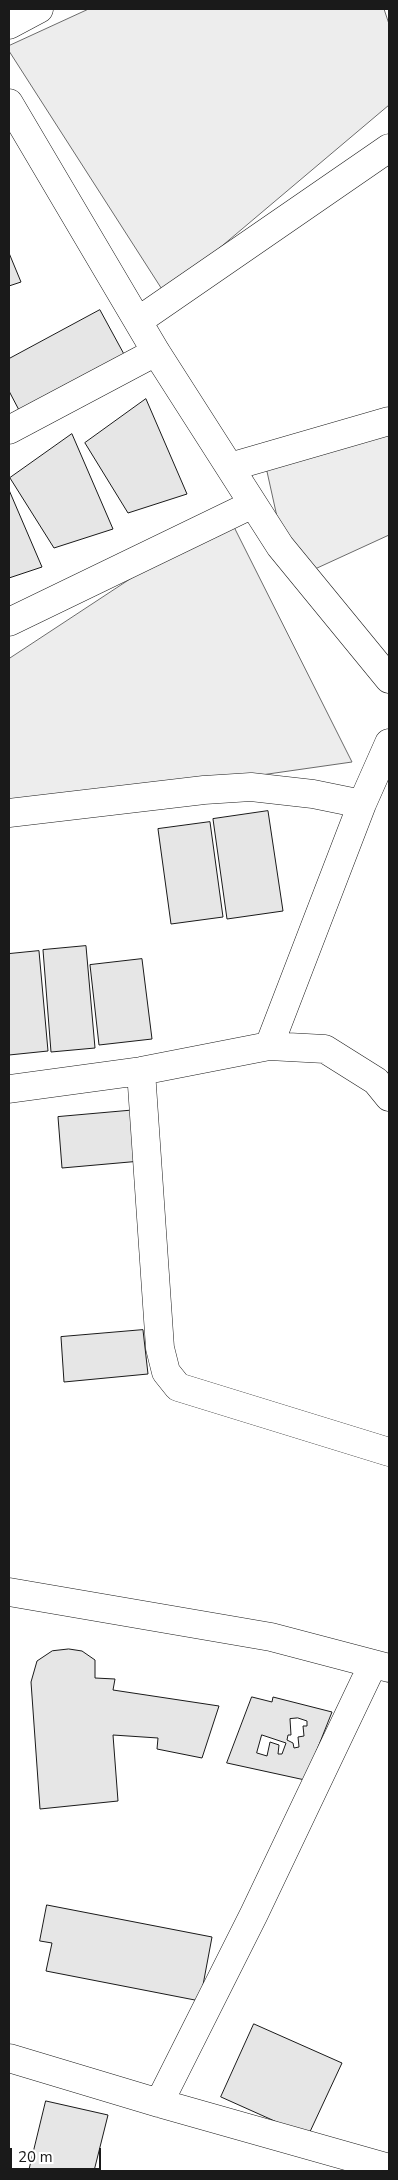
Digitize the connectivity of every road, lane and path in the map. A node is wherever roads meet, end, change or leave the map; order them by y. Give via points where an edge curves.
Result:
1 (39, 9) edge
2 (9, 25) edge
3 (9, 103) edge
4 (389, 148) edge
5 (138, 321) junction
6 (156, 352) junction
7 (389, 421) edge
8 (10, 426) edge
9 (230, 467) junction
10 (253, 504) junction
11 (9, 622) edge
12 (386, 667) edge
13 (389, 743) edge
14 (362, 804) junction
15 (9, 813) edge
16 (269, 1046) junction
17 (141, 1071) junction
18 (9, 1089) edge
19 (389, 1097) edge
20 (389, 1452) edge
21 (9, 1592) edge
22 (381, 1666) edge
23 (9, 2058) edge
24 (160, 2103) junction
25 (389, 2168) edge

1 - 2 street
3 - 5 street
4 - 5 street
5 - 6 street
6 - 8 street
6 - 9 street
7 - 9 street
9 - 10 street
10 - 11 street
10 - 12 street via 280,546
13 - 14 street
14 - 15 street via 251,787
14 - 16 street
16 - 17 street
16 - 19 street via 325,1049 376,1081
17 - 18 street
17 - 20 street via 160,1348 166,1372 178,1388
21 - 22 street via 271,1637
22 - 24 street
23 - 24 street
24 - 25 street

